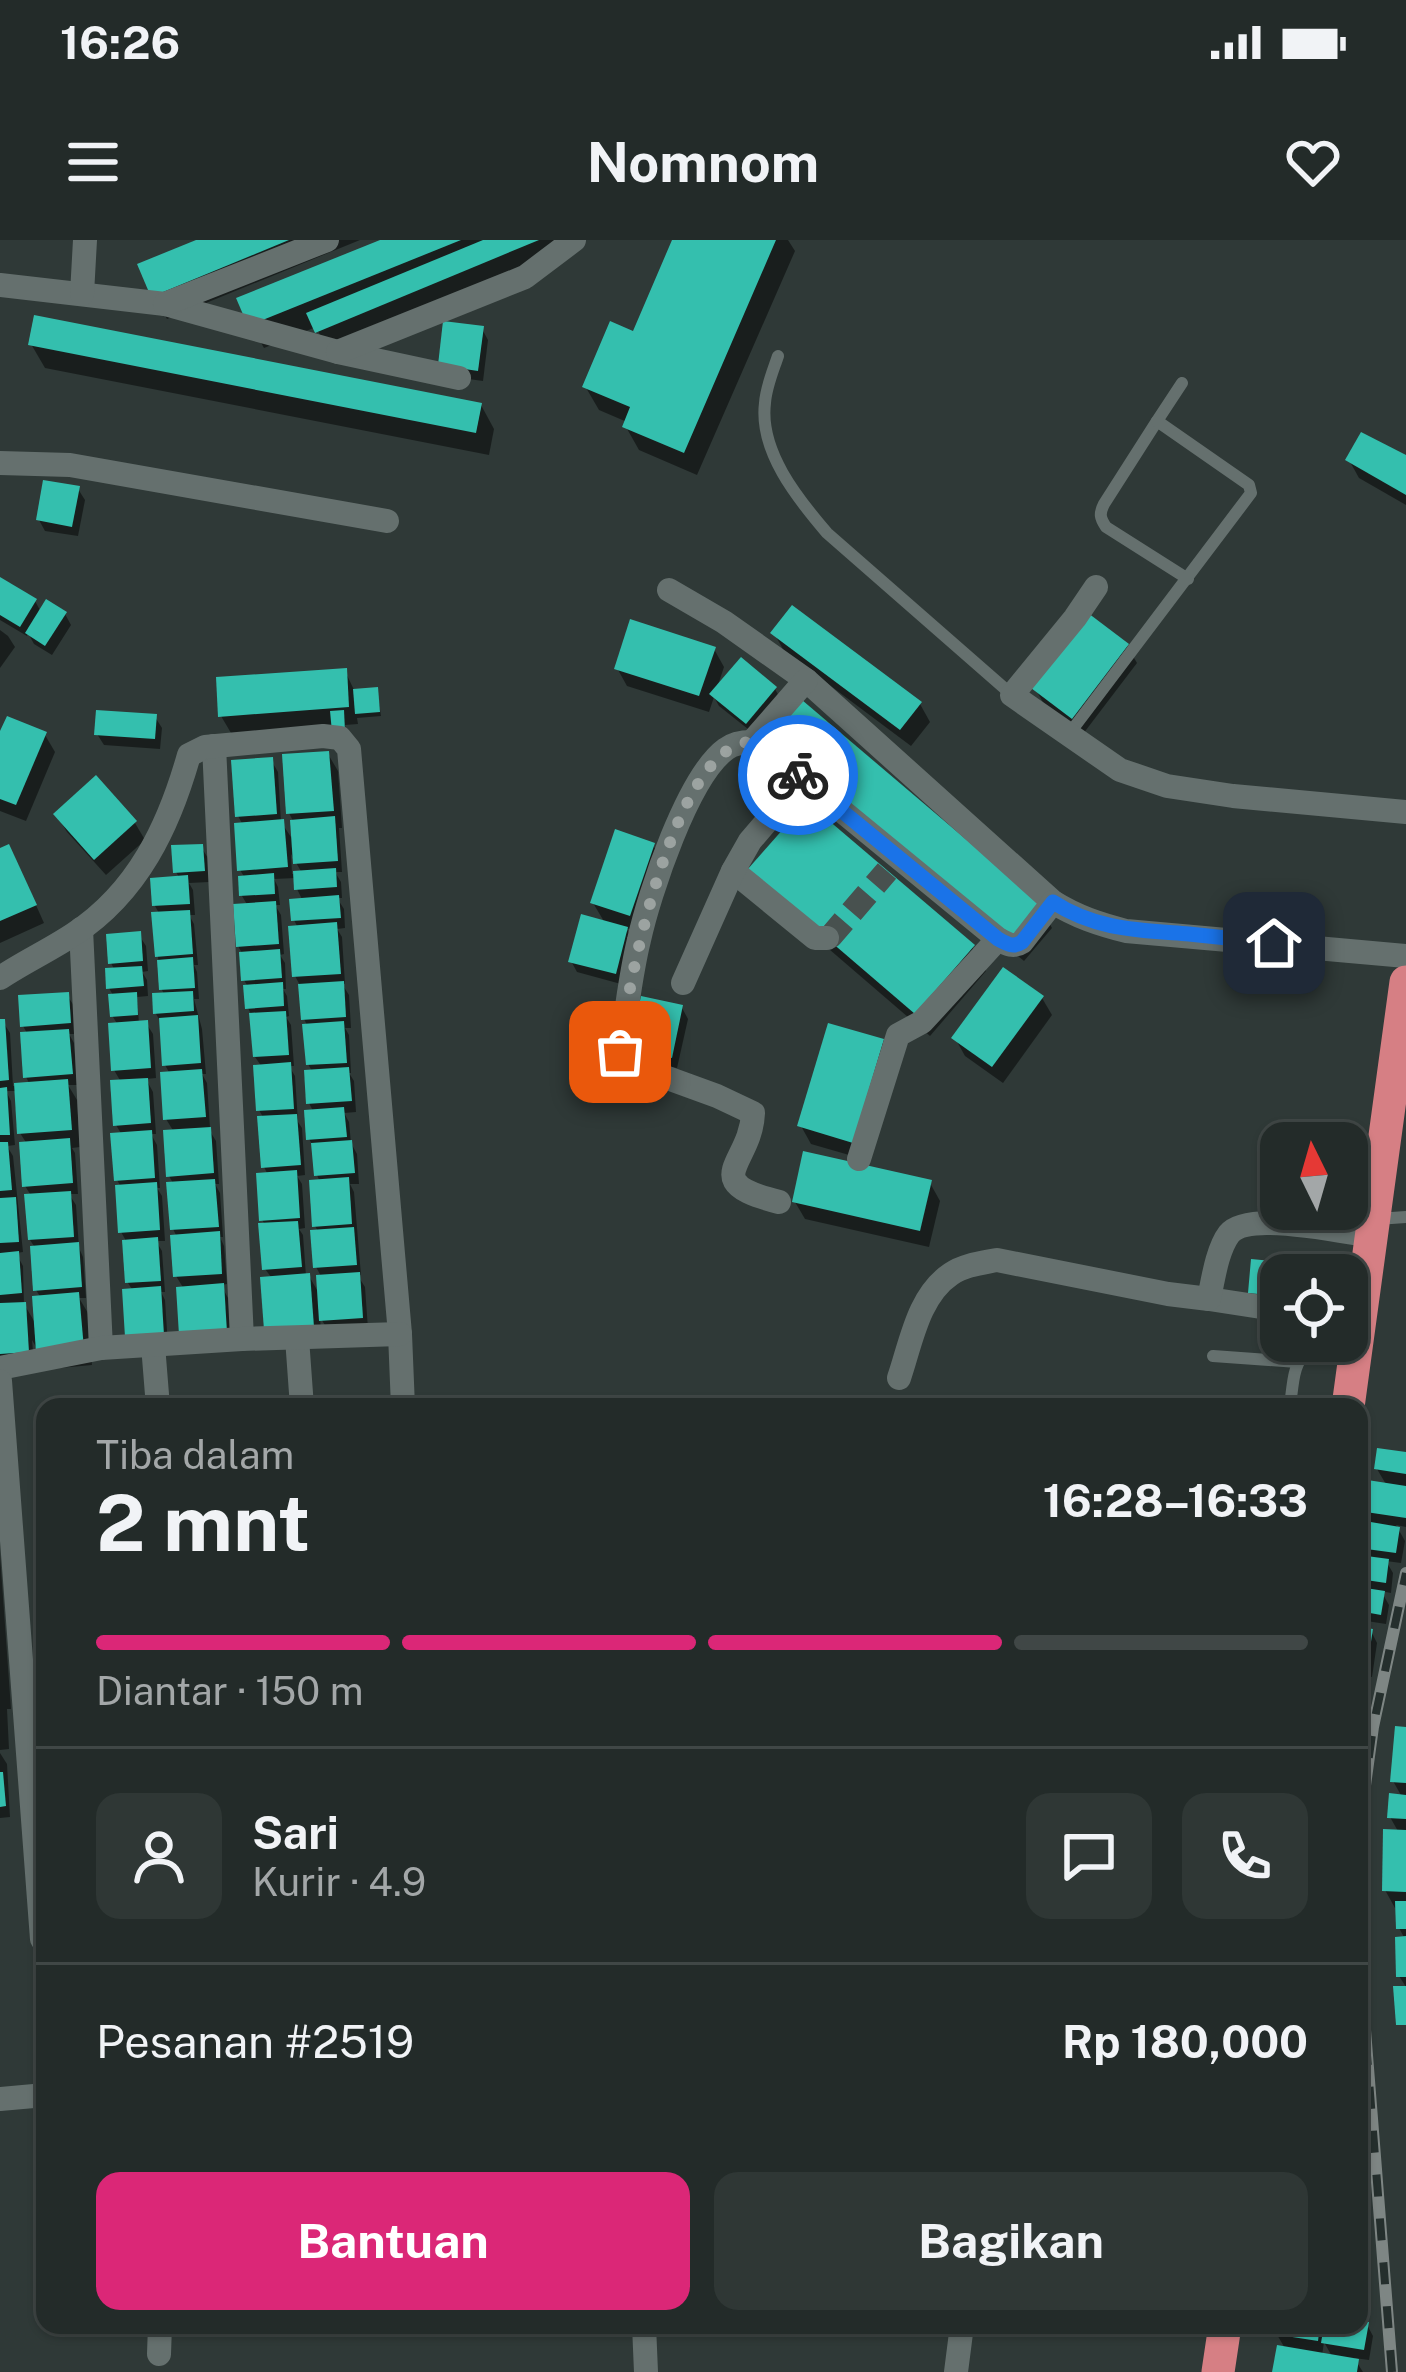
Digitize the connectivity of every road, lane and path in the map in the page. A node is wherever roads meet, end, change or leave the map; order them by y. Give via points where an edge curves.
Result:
1 (85, 240) edge
2 (328, 240) edge
3 (574, 240) edge
4 (0, 285) edge
5 (82, 294) junction
6 (165, 304) junction
7 (338, 352) junction
8 (778, 356) dead end
9 (459, 378) dead end
10 (1182, 383) dead end
11 (1157, 421) junction
12 (0, 463) edge
13 (387, 521) dead end
14 (1188, 579) junction
15 (1096, 586) dead end
16 (669, 590) dead end
17 (806, 680) junction
18 (1012, 695) junction
19 (1069, 734) junction
20 (752, 742) junction
21 (214, 746) junction
22 (803, 779) junction
23 (1406, 812) edge
24 (733, 871) junction
25 (1053, 902) junction
26 (81, 928) junction
27 (827, 938) dead end
28 (998, 939) junction
29 (1406, 956) edge
30 (0, 978) edge
31 (1406, 982) edge
32 (683, 983) dead end
33 (1398, 1093) edge
34 (860, 1159) dead end
35 (779, 1202) dead end
36 (1384, 1224) edge
37 (1368, 1281) edge
38 (1209, 1299) junction
39 (1260, 1307) edge
40 (400, 1334) junction
41 (297, 1338) junction
42 (242, 1339) junction
43 (153, 1345) junction
44 (101, 1348) junction
45 (1213, 1356) dead end
46 (1260, 1359) edge
47 (1297, 1362) edge
48 (1352, 1362) edge
49 (0, 1368) edge
50 (899, 1378) dead end
51 (0, 1381) edge
52 (157, 1398) edge
53 (301, 1398) edge
54 (403, 1398) edge
55 (1291, 1398) edge
56 (1349, 1398) edge
57 (36, 1859) edge
58 (36, 2096) edge
59 (0, 2099) edge
60 (160, 2334) edge
61 (644, 2334) edge
62 (961, 2334) edge
63 (1224, 2334) edge
64 (159, 2354) dead end
65 (646, 2372) edge
66 (956, 2372) edge
67 (1218, 2372) edge

1 - 5 street
2 - 6 street
3 - 7 street via 524,277
4 - 5 street
5 - 6 street
6 - 7 street
7 - 9 street
8 - 18 lane via 764,421 801,503
10 - 11 lane
11 - 14 lane via 1101,518
11 - 14 lane via 1250,484
12 - 13 street via 70,465
14 - 19 lane
15 - 18 street
16 - 17 street
17 - 20 street
17 - 25 street
18 - 19 street
19 - 23 street via 1120,770 1167,786
20 - 22 street
20 - 35 street via 721,753 690,795 639,939 620,1049 629,1064 753,1113 734,1178 749,1194
21 - 26 street via 189,755 174,806 136,878
21 - 40 street via 323,736 349,749
21 - 42 street
22 - 24 street
22 - 28 street via 892,864
24 - 27 street via 815,938
24 - 32 street
25 - 28 street via 1022,942
25 - 29 street via 1126,931
26 - 30 street
26 - 44 street
28 - 34 street via 922,1022 898,1036
31 - 33 highway
33 - 36 highway
36 - 37 highway
36 - 38 street via 1237,1227 1227,1235
38 - 39 street
38 - 50 street via 998,1260 974,1264 933,1290
40 - 41 street
40 - 54 street
41 - 42 street
41 - 53 street
42 - 43 street
43 - 44 street
43 - 52 street
44 - 49 street
45 - 46 lane
47 - 55 lane
48 - 56 highway
51 - 57 street
58 - 59 street
60 - 64 street
61 - 65 street
62 - 66 street
63 - 67 highway

